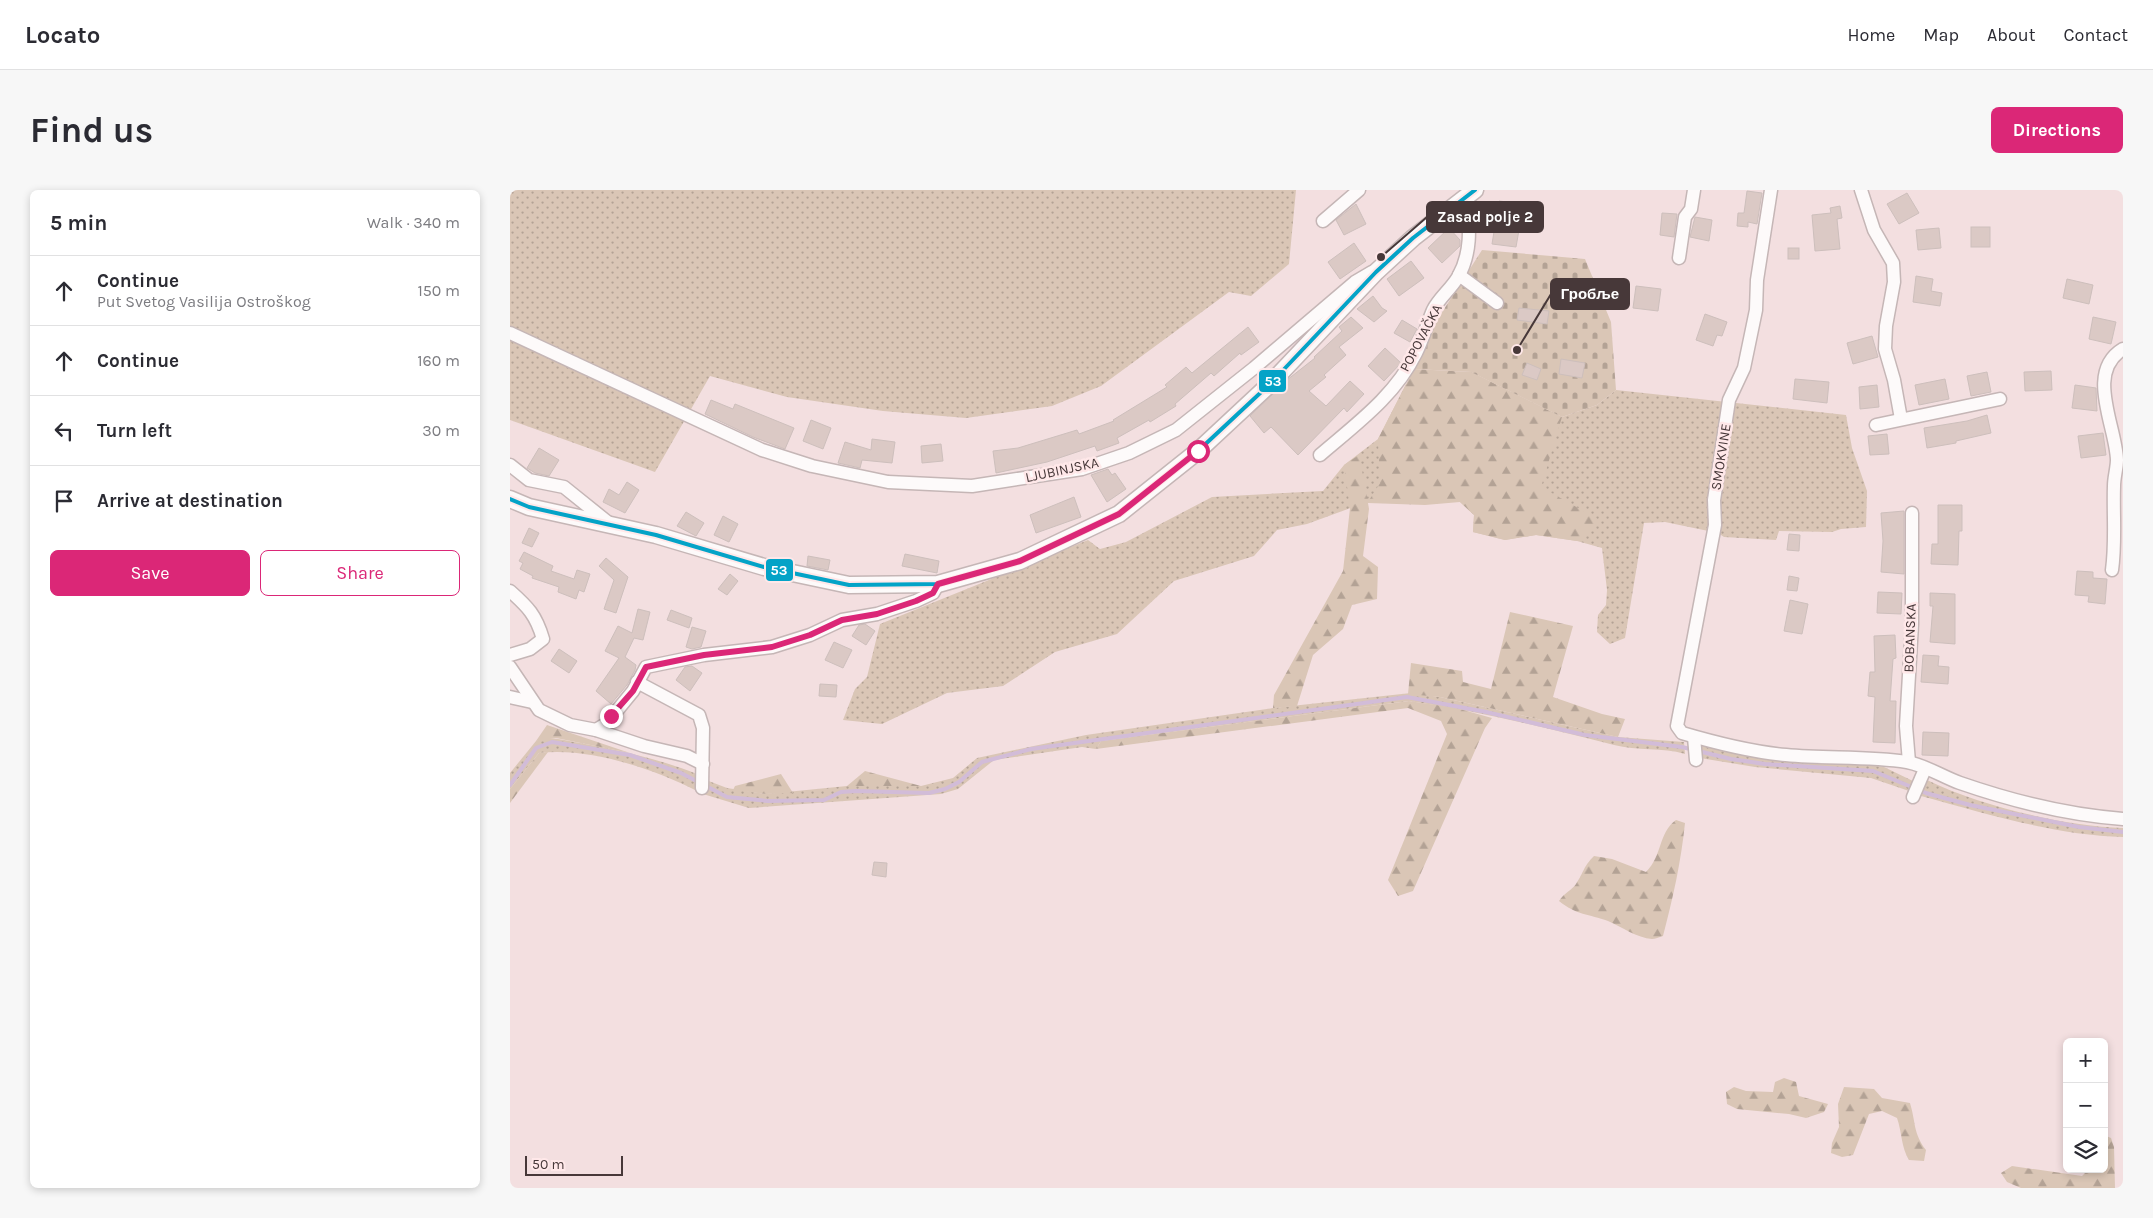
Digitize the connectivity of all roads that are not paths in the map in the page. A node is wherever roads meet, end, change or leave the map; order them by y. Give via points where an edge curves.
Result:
1 (1359, 190) edge
2 (1694, 190) edge
3 (1771, 190) edge
4 (1861, 190) edge
5 (1471, 192) edge
6 (1323, 220) dead end
7 (1679, 258) dead end
8 (1376, 272) junction
9 (1460, 275) junction
10 (1496, 303) dead end
11 (510, 333) edge
12 (2123, 349) edge
13 (2000, 399) dead end
14 (1900, 419) junction
15 (1876, 425) dead end
16 (1320, 455) dead end
17 (510, 465) edge
18 (510, 499) edge
19 (1912, 513) dead end
20 (612, 526) junction
21 (2112, 570) dead end
22 (938, 584) junction
23 (510, 591) edge
24 (510, 655) edge
25 (510, 667) edge
26 (637, 682) junction
27 (510, 697) edge
28 (532, 702) junction
29 (596, 730) junction
30 (1694, 740) junction
31 (1696, 760) dead end
32 (1909, 762) junction
33 (703, 764) junction
34 (1925, 769) junction
35 (702, 788) dead end
36 (1913, 797) dead end
37 (2123, 819) edge

1 - 6 street
2 - 7 street via 1691,208 1685,217
3 - 30 street, SMOKVINE via 1757,280 1756,310 1744,368 1729,400 1714,500 1715,525 1677,726
4 - 14 street via 1874,230 1893,263 1894,282 1885,349
5 - 8 street
5 - 9 street, POPOVAČKA via 1470,241
8 - 11 street, LJUBINJSKA via 1369,272 1355,282 1176,430 1129,453 1082,469 972,486 888,482 812,466 762,450
8 - 22 street via 1271,383 1198,451 1119,514 1020,561
9 - 10 street
9 - 16 street, POPOVAČKA via 1434,308 1416,354 1385,397
12 - 21 street via 2115,354 2107,368 2104,393 2117,460
13 - 14 street
14 - 15 street
17 - 20 street via 529,480 564,487
18 - 20 street via 529,507
19 - 32 street, BOBANSKA via 1912,624 1906,726
20 - 22 street via 656,535 764,567 849,585
22 - 26 street via 933,593 916,601 877,614 842,620 772,647 704,655 646,667
23 - 24 street via 531,610 543,639 530,649
25 - 28 street
26 - 29 street via 606,724
26 - 33 street via 699,715 703,728
27 - 28 street
28 - 29 street via 556,720
29 - 33 street via 687,756
30 - 31 street
30 - 32 street via 1786,755
32 - 34 street
33 - 35 street
34 - 36 street
34 - 37 street via 2012,798 2088,817

